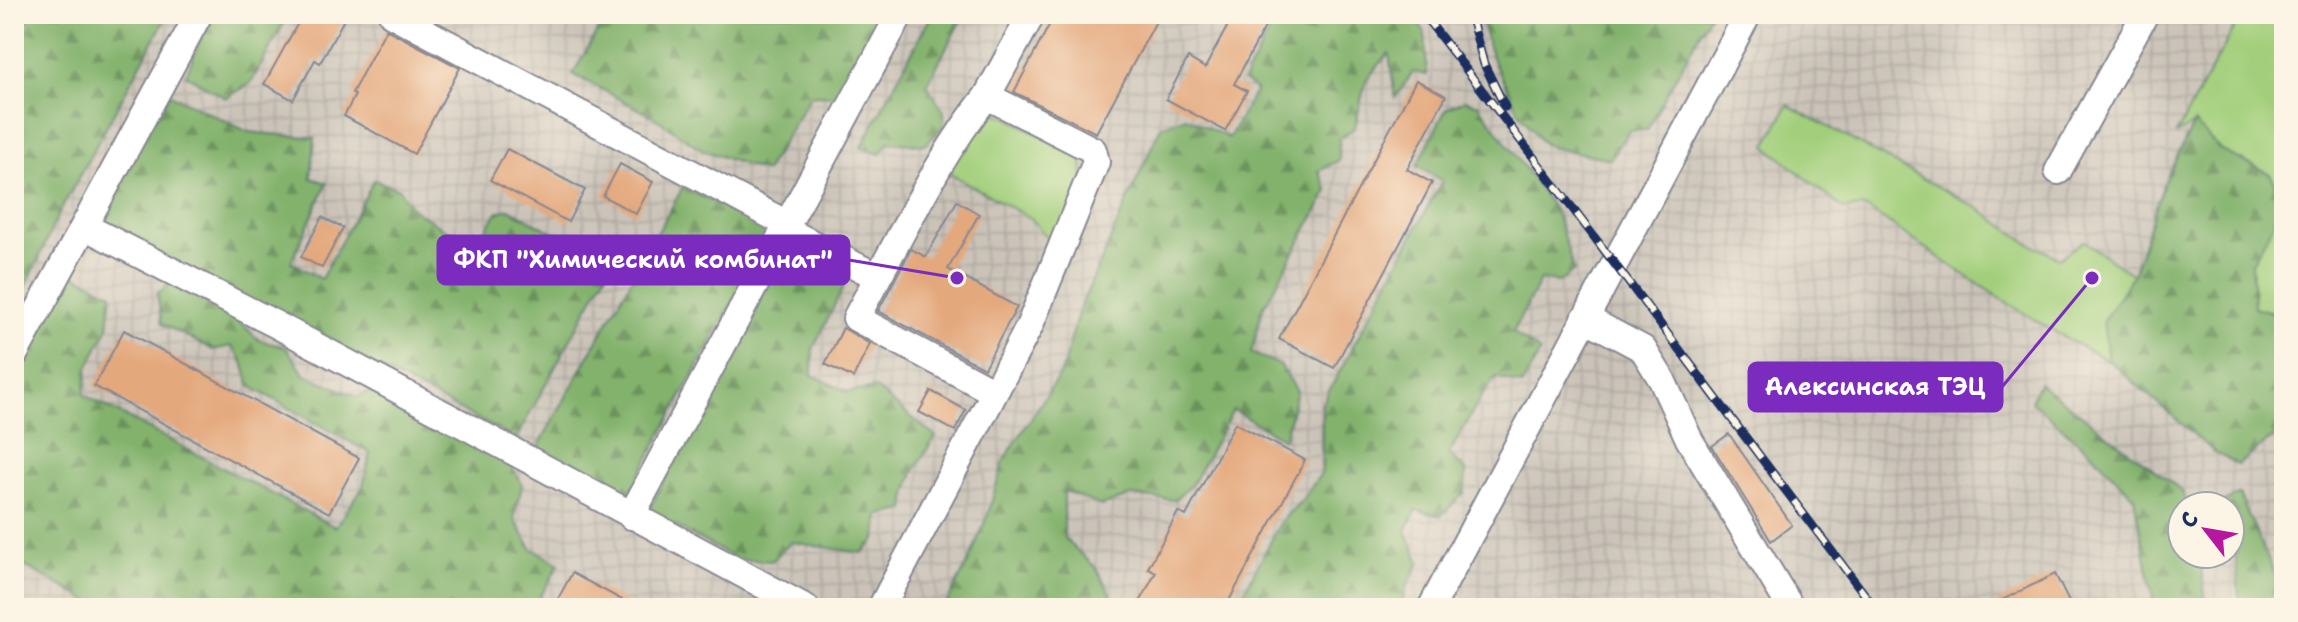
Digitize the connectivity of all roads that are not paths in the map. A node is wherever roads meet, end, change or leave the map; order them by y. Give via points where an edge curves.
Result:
1 (199, 14) edge
2 (392, 14) edge
3 (900, 14) edge
4 (1032, 14) edge
5 (1748, 14) edge
6 (2145, 14) edge
7 (987, 96) junction
8 (2058, 171) dead end
9 (84, 226) junction
10 (786, 227) junction
11 (878, 277) junction
12 (1585, 318) junction
13 (14, 355) edge
14 (994, 392) junction
15 (631, 516) junction
16 (806, 608) edge
17 (881, 608) edge
18 (1431, 608) edge
19 (1791, 608) edge

1 - 9 lane
2 - 10 lane
3 - 10 lane
4 - 7 lane
5 - 12 lane
6 - 8 lane
7 - 11 lane via 967,121
7 - 14 lane via 1093,150 1096,162 1029,327
9 - 13 lane
9 - 15 lane
10 - 11 lane
10 - 15 lane
11 - 14 lane via 856,318
12 - 18 lane
12 - 19 lane via 1643,349 1689,439
14 - 17 lane
15 - 16 lane

